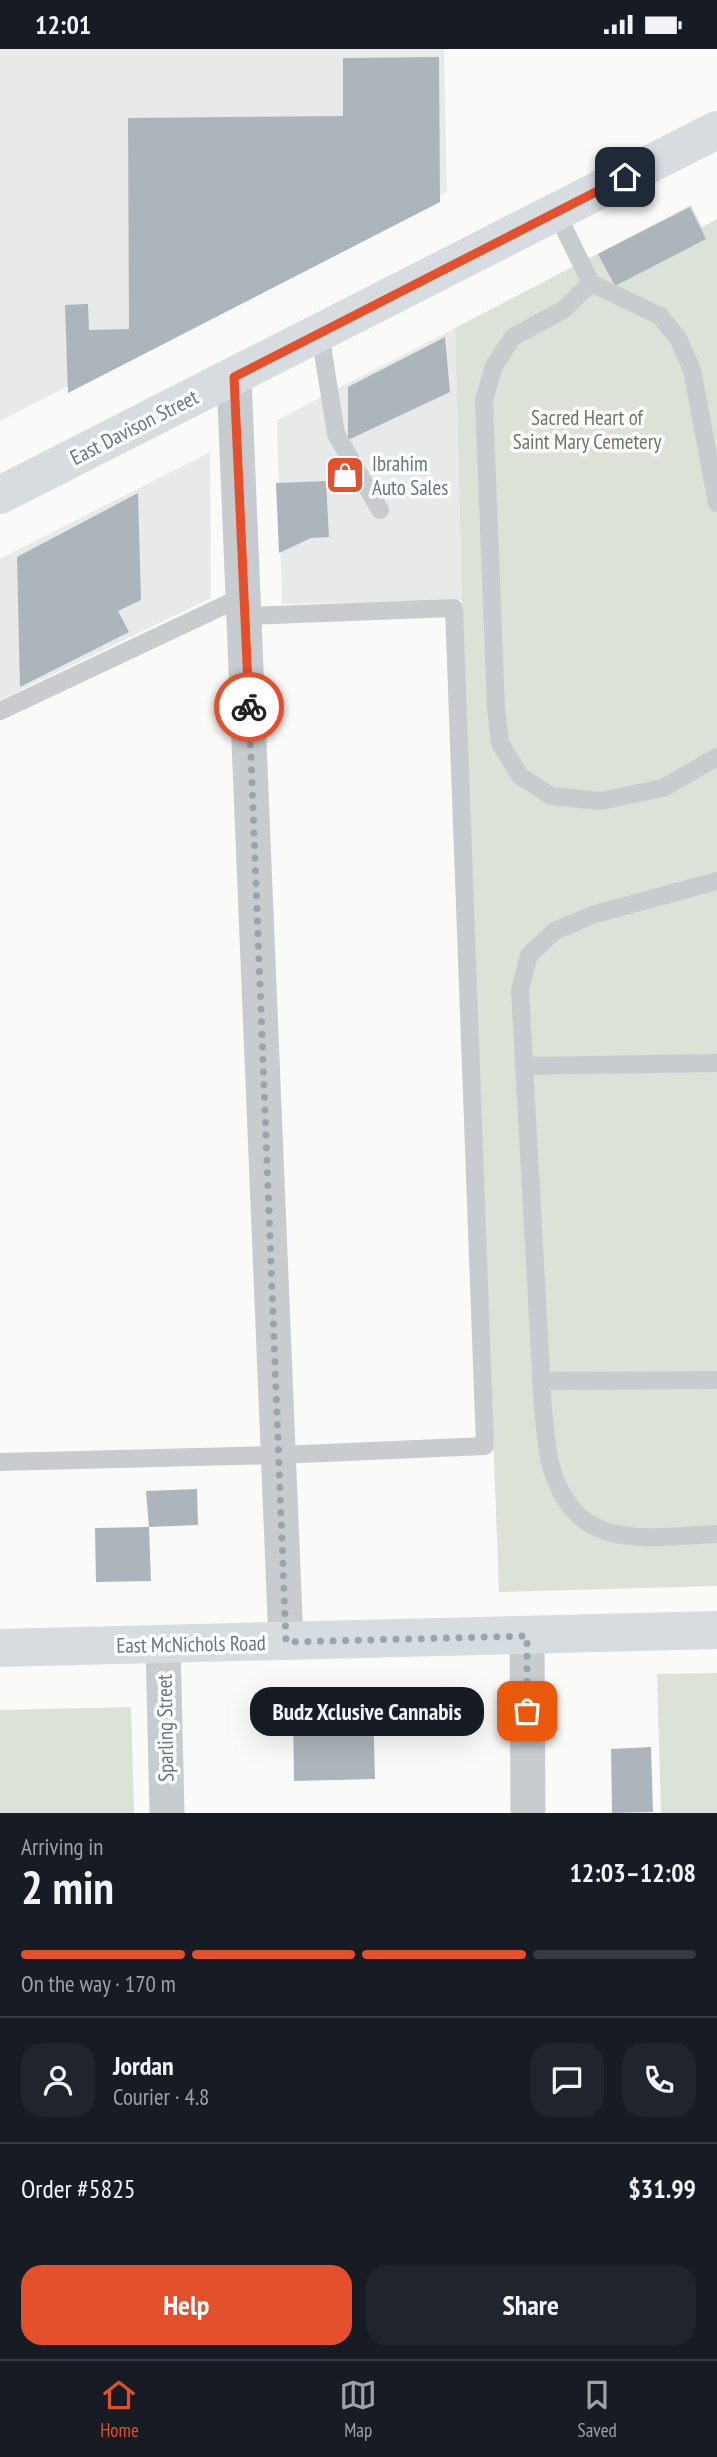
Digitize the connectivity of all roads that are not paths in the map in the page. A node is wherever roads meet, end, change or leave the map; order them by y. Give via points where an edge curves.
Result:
1 (717, 130) edge
2 (556, 212) junction
3 (591, 283) junction
4 (320, 333) junction
5 (234, 377) junction
6 (0, 495) edge
7 (717, 503) edge
8 (380, 510) dead end
9 (245, 606) junction
10 (0, 711) edge
11 (717, 757) edge
12 (717, 881) edge
13 (717, 1063) edge
14 (524, 1066) junction
15 (717, 1380) edge
16 (541, 1381) junction
17 (279, 1455) junction
18 (0, 1462) edge
19 (717, 1534) edge
20 (717, 1630) edge
21 (527, 1636) junction
22 (286, 1642) junction
23 (163, 1644) junction
24 (0, 1648) edge
25 (167, 1813) edge
26 (528, 1813) edge

1 - 2 main road, East Davison Street
2 - 3 lane
2 - 4 main road, East Davison Street
3 - 7 lane via 660,316 678,338 692,370
3 - 11 lane via 563,310 513,338 494,366 484,400 500,744 520,776 551,796 600,801 663,788
4 - 5 main road, East Davison Street
4 - 8 lane via 336,434
5 - 6 main road, East Davison Street
5 - 9 street
9 - 10 lane
9 - 17 street
9 - 17 lane via 454,608 485,1446
12 - 14 lane via 592,915 555,930 530,955 520,990
13 - 14 lane
14 - 16 lane
15 - 16 lane
16 - 19 lane via 550,1463 564,1500 580,1518 606,1533 638,1538
17 - 18 lane
17 - 22 street
20 - 21 main road, East McNichols Road
21 - 22 main road, East McNichols Road
21 - 26 street
22 - 23 main road, East McNichols Road
23 - 24 main road, East McNichols Road
23 - 25 street, Sparling Street

